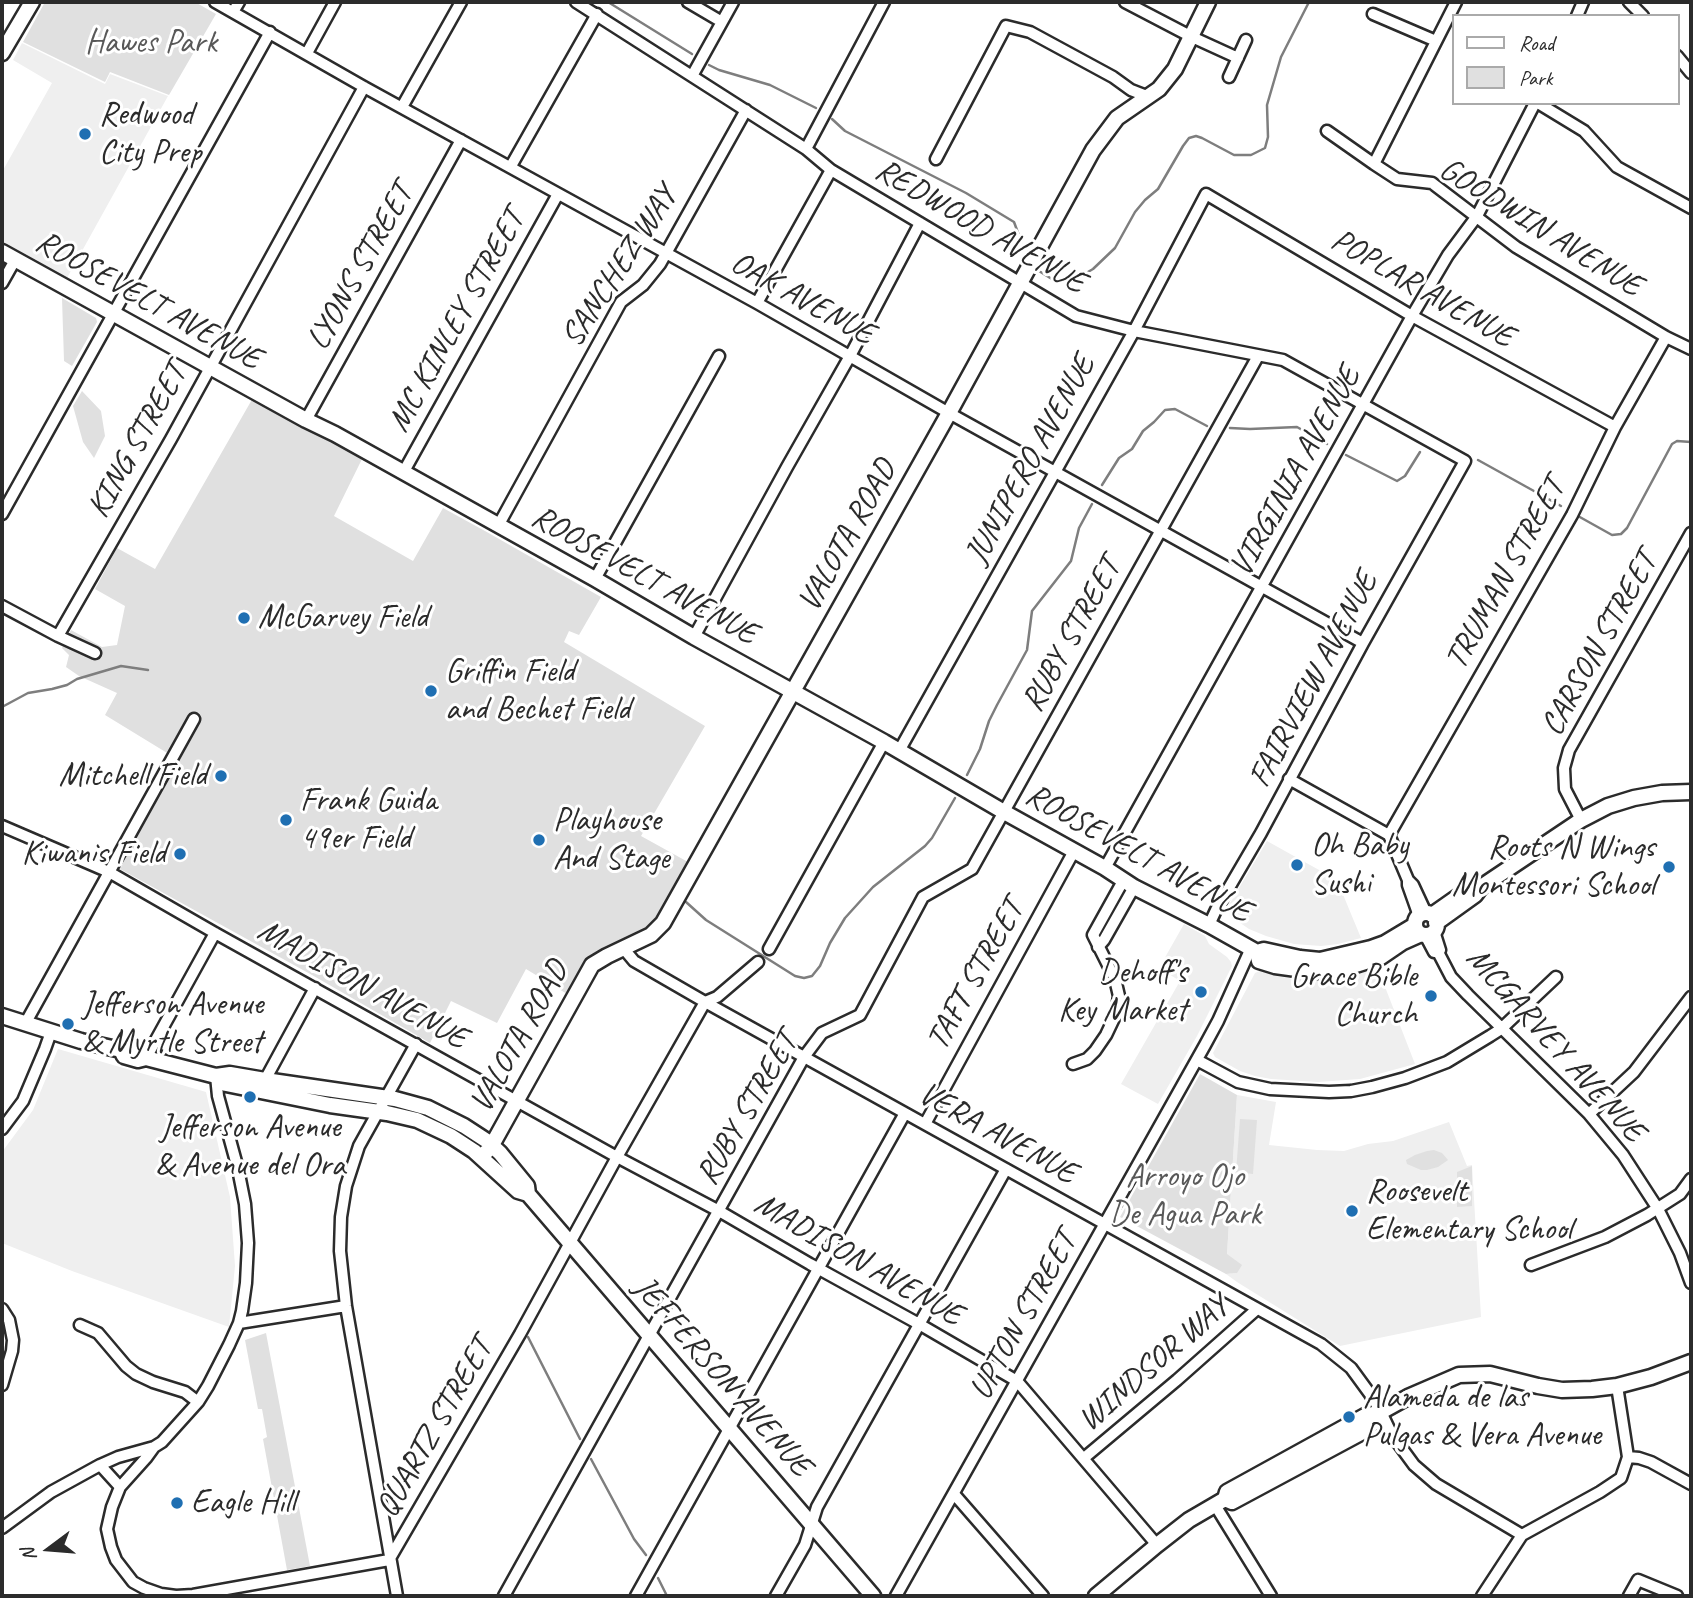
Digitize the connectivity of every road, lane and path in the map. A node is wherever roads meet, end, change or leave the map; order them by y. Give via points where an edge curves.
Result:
1 (32, 2) edge
2 (215, 2) edge
3 (239, 2) edge
4 (335, 2) edge
5 (461, 2) edge
6 (576, 2) edge
7 (688, 2) edge
8 (733, 2) edge
9 (884, 2) edge
10 (1125, 2) edge
11 (1208, 2) edge
12 (1456, 2) edge
13 (233, 12) junction
14 (597, 14) junction
15 (1373, 14) dead end
16 (722, 22) junction
17 (270, 32) junction
18 (1192, 37) junction
19 (1246, 40) dead end
20 (1436, 41) junction
21 (2, 53) edge
22 (307, 53) junction
23 (1238, 58) junction
24 (1679, 58) edge
25 (1691, 73) edge
26 (692, 76) junction
27 (1229, 77) dead end
28 (364, 87) junction
29 (1149, 97) junction
30 (1536, 105) edge
31 (1540, 105) edge
32 (402, 107) junction
33 (746, 110) junction
34 (1327, 131) dead end
35 (461, 140) junction
36 (806, 149) junction
37 (936, 159) dead end
38 (1374, 164) junction
39 (511, 166) junction
40 (831, 170) junction
41 (558, 194) junction
42 (1206, 194) joint
43 (1691, 208) edge
44 (1477, 216) junction
45 (920, 223) junction
46 (2, 252) edge
47 (666, 253) junction
48 (15, 260) junction
49 (1020, 283) junction
50 (2, 284) edge
51 (757, 303) junction
52 (113, 314) junction
53 (1412, 316) junction
54 (1134, 331) junction
55 (1666, 337) junction
56 (1691, 348) edge
57 (719, 356) dead end
58 (850, 356) junction
59 (1258, 356) junction
60 (210, 367) junction
61 (1363, 405) junction
62 (949, 413) junction
63 (306, 420) junction
64 (1615, 427) junction
65 (1465, 461) joint
66 (1056, 471) junction
67 (403, 473) junction
68 (2, 514) edge
69 (498, 526) junction
70 (1161, 530) junction
71 (1691, 533) edge
72 (595, 579) junction
73 (1261, 587) junction
74 (2, 606) edge
75 (58, 636) junction
76 (694, 637) junction
77 (1363, 643) junction
78 (95, 653) dead end
79 (793, 692) junction
80 (194, 719) dead end
81 (884, 742) junction
82 (900, 751) junction
83 (1289, 779) junction
84 (1691, 792) edge
85 (1004, 812) junction
86 (1580, 820) junction
87 (2, 826) edge
88 (1389, 835) junction
89 (1074, 851) junction
90 (1105, 868) junction
91 (109, 872) junction
92 (1129, 884) junction
93 (1426, 924) junction
94 (1209, 925) junction
95 (215, 933) junction
96 (624, 949) junction
97 (769, 949) dead end
98 (1254, 950) junction
99 (758, 962) dead end
100 (1556, 976) dead end
101 (315, 988) junction
102 (1691, 997) edge
103 (705, 1002) junction
104 (1687, 1012) edge
105 (2, 1016) edge
106 (25, 1024) junction
107 (1501, 1029) junction
108 (51, 1032) junction
109 (416, 1044) junction
110 (804, 1057) junction
111 (146, 1058) junction
112 (1197, 1060) junction
113 (1073, 1064) dead end
114 (216, 1076) junction
115 (265, 1080) junction
116 (387, 1097) junction
117 (516, 1101) junction
118 (379, 1111) junction
119 (905, 1113) junction
120 (1589, 1114) junction
121 (925, 1124) junction
122 (2, 1129) edge
123 (492, 1145) junction
124 (482, 1157) junction
125 (617, 1157) junction
126 (1006, 1169) junction
127 (1691, 1179) edge
128 (528, 1194) junction
129 (1658, 1209) junction
130 (719, 1211) junction
131 (1105, 1224) junction
132 (570, 1242) junction
133 (1531, 1265) dead end
134 (818, 1268) junction
135 (1691, 1283) edge
136 (346, 1306) junction
137 (2, 1308) edge
138 (1257, 1309) junction
139 (239, 1323) junction
140 (919, 1324) junction
141 (80, 1325) dead end
142 (649, 1336) junction
143 (1691, 1362) edge
144 (1017, 1381) junction
145 (2, 1385) edge
146 (1617, 1386) junction
147 (198, 1402) junction
148 (1381, 1412) junction
149 (730, 1429) junction
150 (153, 1447) junction
151 (1628, 1457) junction
152 (1084, 1458) junction
153 (100, 1465) junction
154 (1691, 1484) edge
155 (120, 1488) junction
156 (954, 1494) junction
157 (1220, 1502) junction
158 (811, 1525) junction
159 (2, 1528) edge
160 (1522, 1535) junction
161 (1157, 1545) junction
162 (390, 1560) junction
163 (397, 1596) edge
164 (504, 1596) edge
165 (636, 1596) edge
166 (776, 1596) edge
167 (873, 1596) edge
168 (896, 1596) edge
169 (1043, 1596) edge
170 (1096, 1596) edge
171 (1271, 1596) edge
172 (1482, 1596) edge
173 (1629, 1596) edge
174 (1677, 1596) edge

1 - 21 street
2 - 13 street, OAK AVENUE
3 - 13 street
4 - 22 street
5 - 32 street
6 - 14 street, REDWOOD AVENUE
7 - 16 street
8 - 16 street
9 - 36 street
10 - 18 street
11 - 18 street, VALOTA ROAD
12 - 20 street
13 - 17 street, OAK AVENUE
14 - 26 street, REDWOOD AVENUE
14 - 39 street
15 - 20 street
16 - 26 street
17 - 22 street, OAK AVENUE
17 - 52 street
18 - 23 street
18 - 29 street, VALOTA ROAD via 1175,69
19 - 23 street
20 - 38 street
22 - 28 street, OAK AVENUE
23 - 27 street
24 - 25 street
26 - 33 street, REDWOOD AVENUE
28 - 32 street, OAK AVENUE
28 - 60 street, KING STREET
29 - 37 street via 1030,32 1006,26
29 - 49 street, VALOTA ROAD via 1117,118 1093,150
30 - 44 street, VIRGINIA AVENUE
31 - 43 street via 1584,131 1617,167
32 - 35 street, OAK AVENUE
33 - 36 street, REDWOOD AVENUE
33 - 47 street, SANCHEZ WAY
34 - 38 street, GOODWIN AVENUE
35 - 39 street, OAK AVENUE
35 - 63 street, LYONS STREET
36 - 40 street, REDWOOD AVENUE
38 - 44 street, GOODWIN AVENUE via 1398,178 1432,183
39 - 41 street, OAK AVENUE
40 - 45 street, REDWOOD AVENUE
40 - 51 street
41 - 47 street, OAK AVENUE
41 - 67 street, MC KINLEY STREET
42 - 53 street, POPLAR AVENUE
42 - 54 street, JUNIPERO AVENUE
44 - 53 street, VIRGINIA AVENUE
44 - 55 street, GOODWIN AVENUE via 1516,247
45 - 49 street, REDWOOD AVENUE
45 - 58 street
46 - 48 street, ROOSEVELT AVENUE
47 - 51 street, OAK AVENUE
47 - 69 street, SANCHEZ WAY via 643,285 621,302
48 - 50 street
48 - 52 street, ROOSEVELT AVENUE
49 - 54 street, REDWOOD AVENUE via 1076,316
49 - 62 street, VALOTA ROAD
51 - 58 street, OAK AVENUE
52 - 60 street, ROOSEVELT AVENUE
52 - 68 street
53 - 61 street, VIRGINIA AVENUE
53 - 64 street, POPLAR AVENUE
54 - 59 street, REDWOOD AVENUE
54 - 66 street, JUNIPERO AVENUE
55 - 56 street, GOODWIN AVENUE
55 - 64 street, TRUMAN STREET
57 - 72 street
58 - 62 street, OAK AVENUE
58 - 76 street
59 - 61 street, REDWOOD AVENUE via 1283,360
59 - 70 street, RUBY STREET
60 - 63 street, ROOSEVELT AVENUE
60 - 75 street, KING STREET
61 - 65 street, REDWOOD AVENUE
61 - 73 street, VIRGINIA AVENUE
62 - 66 street, OAK AVENUE
62 - 79 street, VALOTA ROAD
63 - 67 street, ROOSEVELT AVENUE
64 - 88 street, TRUMAN STREET via 1572,515
65 - 77 street, FAIRVIEW AVENUE
66 - 70 street, OAK AVENUE
66 - 82 street, JUNIPERO AVENUE
67 - 69 street, ROOSEVELT AVENUE
69 - 72 street, ROOSEVELT AVENUE
70 - 73 street, OAK AVENUE
70 - 85 street, RUBY STREET
71 - 86 street, CARSON STREET via 1569,750 1564,789
72 - 76 street, ROOSEVELT AVENUE
73 - 77 street, OAK AVENUE
73 - 90 street, VIRGINIA AVENUE
74 - 75 street
75 - 78 street
76 - 79 street, ROOSEVELT AVENUE
77 - 83 street, FAIRVIEW AVENUE
79 - 81 street, ROOSEVELT AVENUE
79 - 96 street, VALOTA ROAD via 663,923
80 - 91 street
81 - 82 street, ROOSEVELT AVENUE
81 - 97 street
82 - 85 street, ROOSEVELT AVENUE
83 - 88 street
83 - 94 street, FAIRVIEW AVENUE
84 - 86 street, ROOSEVELT AVENUE via 1634,798
85 - 89 street, ROOSEVELT AVENUE
85 - 110 street, RUBY STREET via 972,869 923,897 860,1015 822,1033
86 - 93 street, ROOSEVELT AVENUE
87 - 91 street, MADISON AVENUE
88 - 93 street, MCGARVEY AVENUE
89 - 90 street, ROOSEVELT AVENUE
89 - 121 street, TAFT STREET
90 - 92 street, ROOSEVELT AVENUE
91 - 95 street, MADISON AVENUE
91 - 106 street
92 - 94 street, ROOSEVELT AVENUE
92 - 113 street via 1093,935 1115,979 1119,996 1115,1014 1095,1051
93 - 98 street, ROOSEVELT AVENUE via 1371,948 1320,960
93 - 107 street, MCGARVEY AVENUE via 1434,951 1451,977
94 - 98 street, ROOSEVELT AVENUE
95 - 101 street, MADISON AVENUE
95 - 111 street
96 - 103 street, VERA AVENUE via 634,961
96 - 117 street, VALOTA ROAD via 592,965
98 - 112 street, UPTON STREET
99 - 103 street
100 - 107 street
101 - 109 street, MADISON AVENUE
101 - 115 street
102 - 104 street
103 - 110 street, VERA AVENUE
103 - 125 street, QUARTZ STREET
104 - 120 street
105 - 106 street, JEFFERSON AVENUE
106 - 108 street, JEFFERSON AVENUE
107 - 112 street via 1447,1062 1405,1079 1351,1091 1282,1090 1238,1082
107 - 120 street, MCGARVEY AVENUE
108 - 111 street, JEFFERSON AVENUE via 121,1050 124,1056 138,1060
108 - 122 street via 23,1101
109 - 116 street
109 - 117 street, MADISON AVENUE
110 - 119 street, VERA AVENUE
110 - 130 street, RUBY STREET
111 - 114 street, JEFFERSON AVENUE
112 - 131 street, UPTON STREET
114 - 115 street, JEFFERSON AVENUE
114 - 118 street, JEFFERSON AVENUE via 226,1084
114 - 139 street via 238,1169 248,1243
115 - 116 street, JEFFERSON AVENUE
116 - 118 street
116 - 123 street, JEFFERSON AVENUE via 428,1108
117 - 123 street, VALOTA ROAD
117 - 125 street, MADISON AVENUE
118 - 124 street, JEFFERSON AVENUE via 417,1120
118 - 136 street via 359,1146 346,1186 340,1251
119 - 121 street, VERA AVENUE
119 - 134 street
120 - 129 street, MCGARVEY AVENUE
121 - 126 street, VERA AVENUE
123 - 124 street, VALOTA ROAD
123 - 128 street, JEFFERSON AVENUE via 527,1186
124 - 128 street, JEFFERSON AVENUE via 518,1191
125 - 130 street, MADISON AVENUE
125 - 132 street, QUARTZ STREET
126 - 131 street, VERA AVENUE
126 - 140 street
127 - 129 street via 1681,1194
128 - 132 street, JEFFERSON AVENUE
129 - 133 street via 1605,1237
129 - 135 street, MCGARVEY AVENUE
130 - 134 street, MADISON AVENUE
130 - 142 street, RUBY STREET
131 - 138 street, VERA AVENUE
131 - 144 street, UPTON STREET
132 - 142 street, JEFFERSON AVENUE
132 - 162 street, QUARTZ STREET
134 - 140 street, MADISON AVENUE
134 - 149 street
136 - 139 street
136 - 162 street
137 - 145 street via 13,1340
138 - 148 street, VERA AVENUE via 1321,1344 1351,1368
138 - 152 street, WINDSOR WAY
139 - 147 street
140 - 144 street, MADISON AVENUE
140 - 158 street
141 - 147 street via 98,1333 136,1374 185,1392
142 - 149 street, JEFFERSON AVENUE
142 - 164 street, RUBY STREET
143 - 146 street
144 - 152 street, MADISON AVENUE
144 - 156 street, UPTON STREET
146 - 148 street via 1562,1390 1490,1374 1459,1376
146 - 151 street
147 - 150 street via 172,1433
148 - 157 street via 1368,1429 1232,1502
148 - 160 street, VERA AVENUE via 1414,1465 1433,1482
149 - 158 street, JEFFERSON AVENUE
149 - 165 street
150 - 153 street
150 - 155 street, QUARTZ STREET
151 - 154 street via 1651,1462
151 - 160 street via 1621,1478
152 - 161 street, MADISON AVENUE
153 - 155 street
153 - 159 street via 51,1492
155 - 162 street, QUARTZ STREET via 107,1529 113,1553 133,1582 161,1594 193,1595
156 - 168 street, UPTON STREET
156 - 169 street
157 - 161 street
157 - 171 street
158 - 166 street
158 - 167 street, JEFFERSON AVENUE
160 - 172 street
161 - 170 street
162 - 163 street
173 - 174 street via 1638,1580

